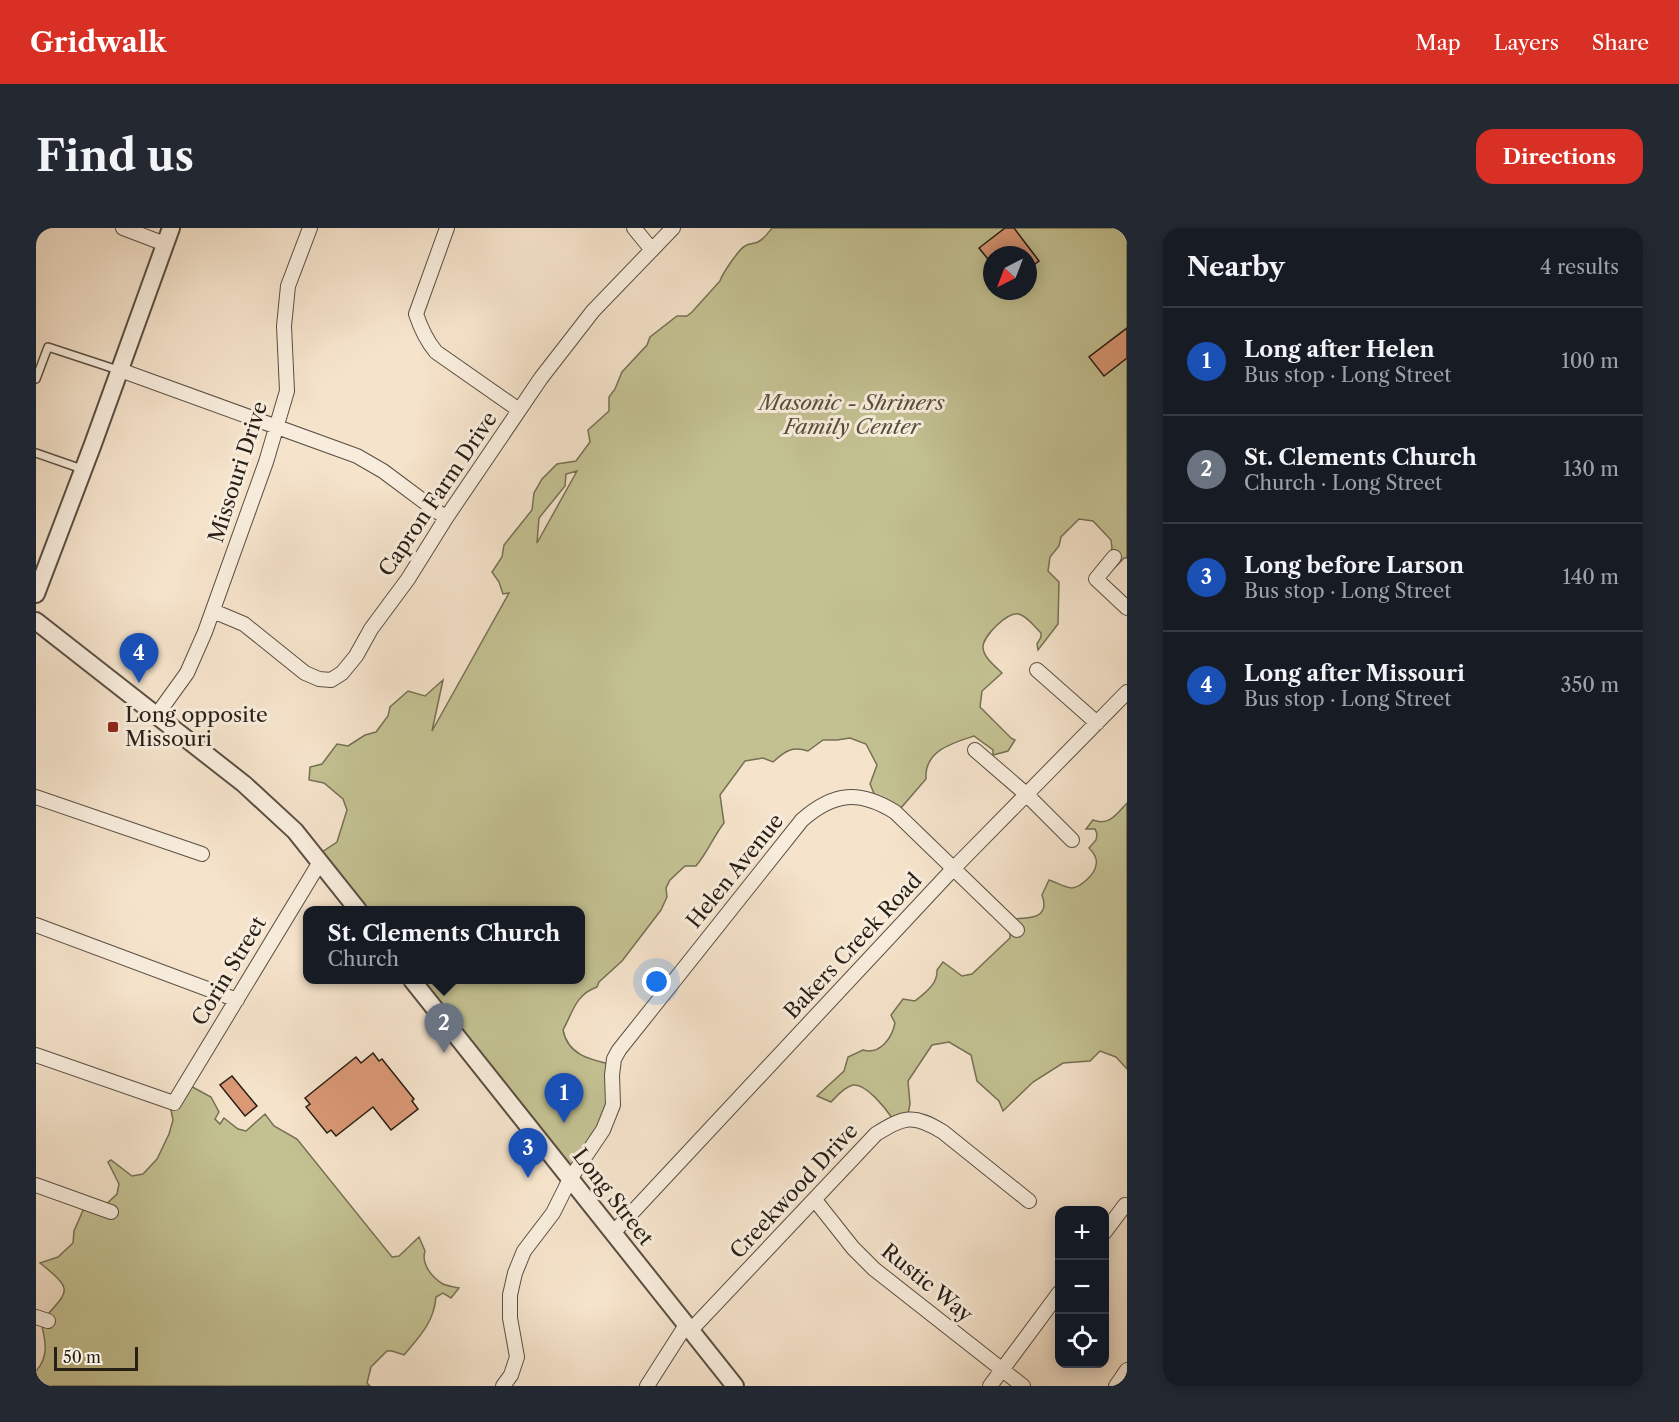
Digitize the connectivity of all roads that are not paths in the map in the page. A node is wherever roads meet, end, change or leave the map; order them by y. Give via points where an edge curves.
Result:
1 (123, 228) edge
2 (171, 228) edge
3 (310, 228) edge
4 (447, 228) edge
5 (634, 228) edge
6 (673, 228) edge
7 (165, 244) junction
8 (652, 250) junction
9 (120, 370) junction
10 (36, 380) edge
11 (519, 410) junction
12 (277, 428) junction
13 (36, 453) edge
14 (84, 469) junction
15 (446, 518) junction
16 (1114, 557) dead end
17 (36, 594) edge
18 (1127, 608) edge
19 (213, 611) junction
20 (36, 621) edge
21 (1037, 670) dead end
22 (1127, 692) edge
23 (156, 716) junction
24 (1097, 723) junction
25 (975, 750) dead end
26 (1026, 794) junction
27 (36, 797) edge
28 (1072, 840) dead end
29 (202, 854) dead end
30 (320, 862) junction
31 (953, 869) junction
32 (355, 906) edge
33 (36, 925) edge
34 (1017, 930) dead end
35 (415, 984) edge
36 (237, 999) junction
37 (36, 1055) edge
38 (570, 1179) junction
39 (36, 1185) edge
40 (815, 1200) junction
41 (1029, 1201) dead end
42 (1125, 1205) dead end
43 (111, 1212) dead end
44 (1109, 1226) edge
45 (614, 1233) junction
46 (1055, 1298) edge
47 (688, 1328) junction
48 (1002, 1369) junction
49 (1127, 1370) edge
50 (503, 1386) edge
51 (647, 1386) edge
52 (735, 1386) edge
53 (990, 1386) edge
54 (1023, 1386) edge
55 (1116, 1386) edge

1 - 7 street
2 - 7 street
3 - 12 street, Missouri Drive via 288,286 284,326 287,391
4 - 11 street via 416,314 421,328 436,352
5 - 8 street
6 - 8 street, Capron Farm Drive
7 - 9 street
8 - 11 street, Capron Farm Drive via 592,311
9 - 10 lane via 48,347
9 - 12 street
9 - 14 street
11 - 15 street, Capron Farm Drive
12 - 15 street via 357,456
12 - 19 street, Missouri Drive
13 - 14 lane
14 - 17 street
15 - 19 street, Capron Farm Drive via 356,656 331,680 305,673 244,624
16 - 18 street via 1096,579
19 - 23 street, Missouri Drive via 187,673
20 - 23 street
21 - 24 street
22 - 24 street, Bakers Creek Road
23 - 30 street via 244,784 295,831
24 - 26 street, Bakers Creek Road
25 - 26 street
26 - 28 street
26 - 31 street, Bakers Creek Road
27 - 29 street
30 - 32 street
30 - 36 street, Corin Street
31 - 34 street, Helen Avenue
31 - 38 street, Helen Avenue via 895,812 878,801 844,797 815,808 619,1050 612,1075 613,1105 603,1130
31 - 45 street, Bakers Creek Road
33 - 36 street
35 - 38 street, Long Street
36 - 37 street, Corin Street via 174,1103
38 - 45 street, Long Street
38 - 50 street, Helen Avenue via 553,1213 524,1251 515,1273 510,1318 517,1357
39 - 43 street
40 - 41 street, Creekwood Drive via 876,1134 898,1120 915,1119 943,1132
40 - 47 street, Creekwood Drive
40 - 48 street, Rustic Way via 852,1248 874,1269
42 - 44 street
45 - 47 street, Long Street
46 - 48 street
47 - 51 street, Creekwood Drive
47 - 52 street, Long Street
48 - 53 street
48 - 54 street, Rustic Way
49 - 55 street

